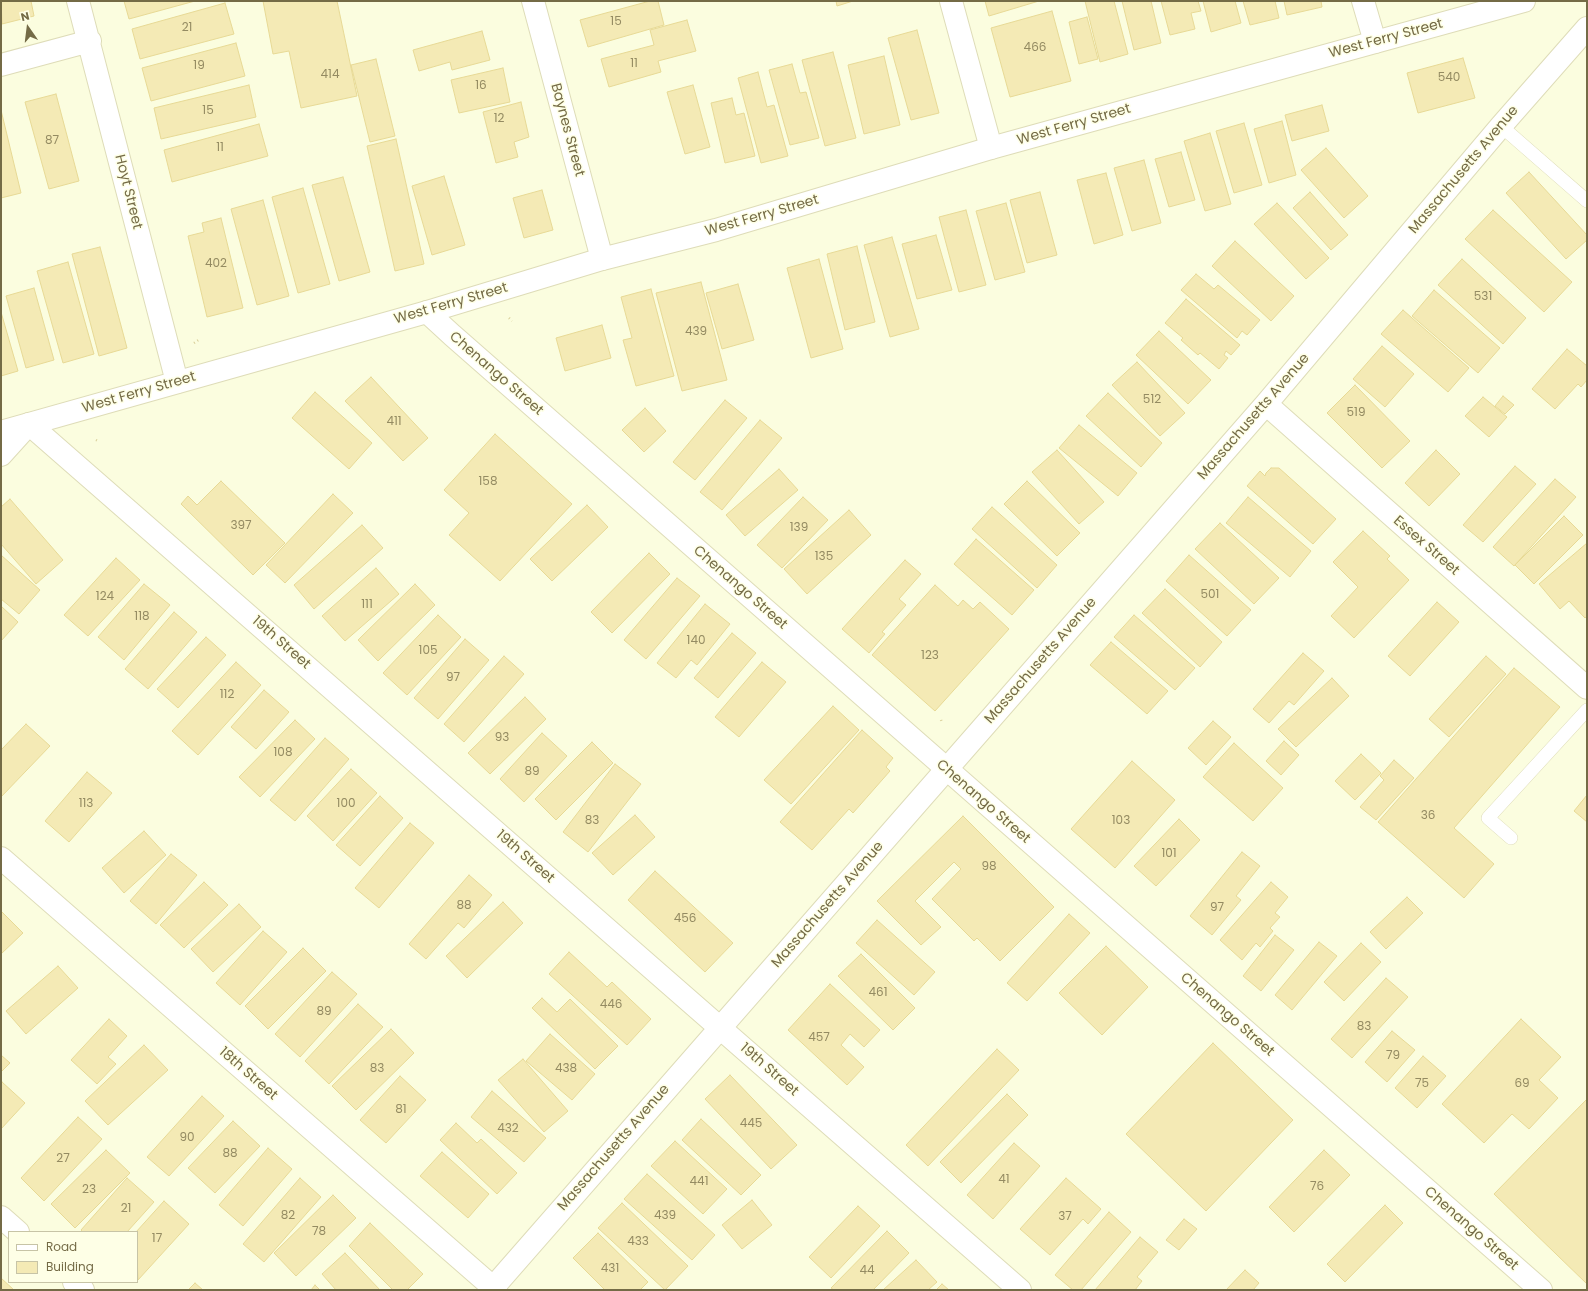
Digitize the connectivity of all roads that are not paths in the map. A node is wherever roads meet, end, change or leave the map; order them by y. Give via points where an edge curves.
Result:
1 (78, 1) edge
2 (533, 1) edge
3 (951, 1) edge
4 (1363, 1) edge
5 (1524, 1) edge
6 (1587, 28) edge
7 (90, 41) junction
8 (1375, 42) junction
9 (1, 65) edge
10 (1501, 126) junction
11 (991, 148) junction
12 (1587, 201) edge
13 (602, 259) junction
14 (427, 312) junction
15 (178, 382) junction
16 (1266, 404) junction
17 (29, 424) junction
18 (1, 432) edge
19 (1, 455) edge
20 (1587, 688) edge
21 (1587, 710) edge
22 (946, 769) junction
23 (1511, 838) dead end
24 (1, 858) edge
25 (721, 1027) junction
26 (1, 1217) edge
27 (17, 1231) edge
28 (75, 1283) edge
29 (493, 1289) edge
30 (84, 1290) edge
31 (1020, 1290) edge
32 (1541, 1290) edge

1 - 7 street, Hoyt Street
2 - 13 street, Baynes Street
3 - 11 street
4 - 8 street
5 - 8 street, West Ferry Street
6 - 10 street, Massachusetts Avenue
7 - 9 street
7 - 15 street, Hoyt Street
8 - 11 street, West Ferry Street
10 - 12 lane
10 - 16 street, Massachusetts Avenue
11 - 13 street, West Ferry Street via 716,230
13 - 14 street, West Ferry Street
14 - 15 street, West Ferry Street
14 - 22 street, Chenango Street
15 - 17 street, West Ferry Street
16 - 20 street, Essex Street
16 - 22 street, Massachusetts Avenue
17 - 18 street, West Ferry Street
17 - 19 street
17 - 25 street, 19th Street
21 - 23 lane via 1488,818
22 - 25 street, Massachusetts Avenue
22 - 32 street, Chenango Street
24 - 29 street, 18th Street
25 - 29 street, Massachusetts Avenue
25 - 31 street, 19th Street
26 - 27 street
28 - 30 street

